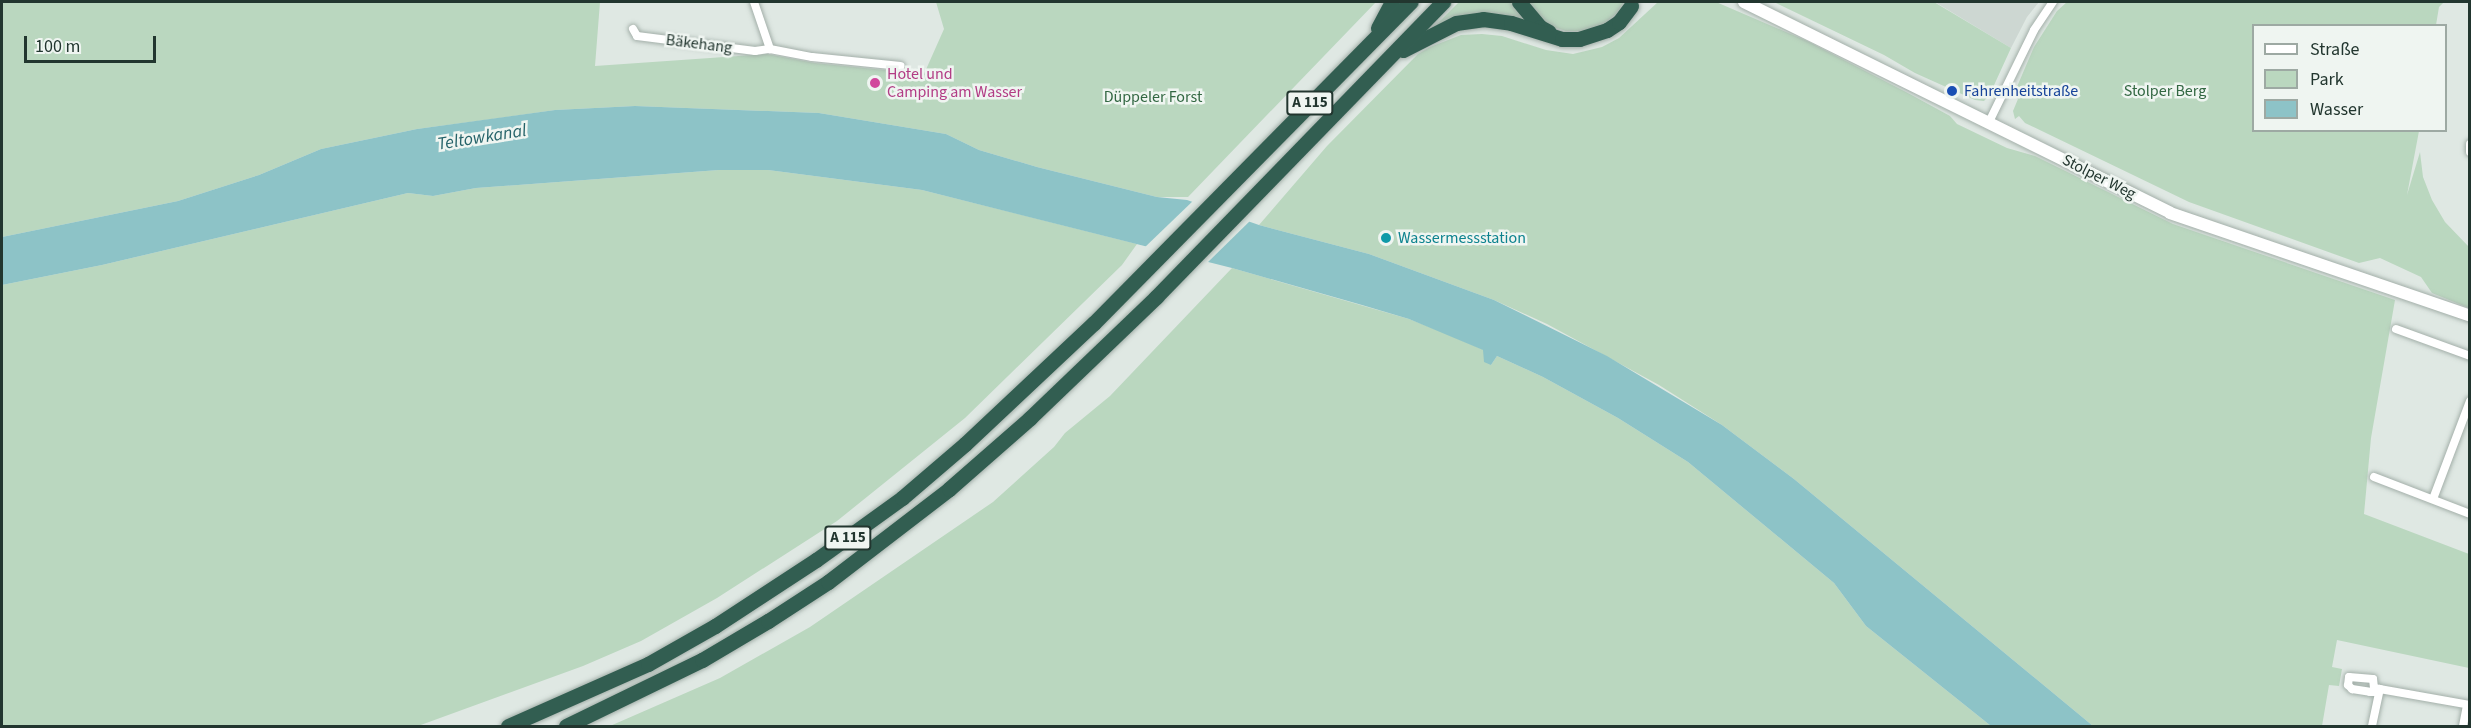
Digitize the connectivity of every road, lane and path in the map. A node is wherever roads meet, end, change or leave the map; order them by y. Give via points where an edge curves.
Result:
1 (754, 2) edge
2 (1392, 2) edge
3 (1411, 2) edge
4 (1443, 2) edge
5 (1519, 2) edge
6 (1744, 2) edge
7 (2053, 2) edge
8 (1633, 3) edge
9 (633, 29) dead end
10 (1562, 39) junction
11 (1370, 42) junction
12 (770, 49) junction
13 (1387, 58) junction
14 (902, 66) dead end
15 (1989, 122) junction
16 (2469, 144) edge
17 (2469, 152) edge
18 (2469, 316) edge
19 (2396, 329) dead end
20 (2469, 356) edge
21 (2469, 401) edge
22 (2374, 477) dead end
23 (2433, 499) junction
24 (2469, 514) edge
25 (2468, 705) edge
26 (508, 726) edge
27 (566, 726) edge
28 (2372, 726) edge
29 (2463, 726) edge

1 - 12 street
2 - 11 highway
3 - 11 highway, A 115
4 - 13 highway, A 115
5 - 10 highway via 1540,27
6 - 15 street, Stolper Weg
7 - 15 street via 2023,51
8 - 10 highway via 1619,22 1607,30 1579,39
9 - 12 street, Bäkehang via 637,36 755,51
10 - 13 highway via 1483,19 1446,28
11 - 26 highway, A 115 via 1138,279 965,444 862,528 715,626 648,664
12 - 14 street, Bäkehang
13 - 27 highway, A 115 via 1156,297 972,470 828,582 702,660
15 - 18 street, Stolper Weg via 2170,213
16 - 17 street
19 - 20 street
21 - 23 street
22 - 23 street
23 - 24 street
25 - 28 street via 2375,689
25 - 29 street

